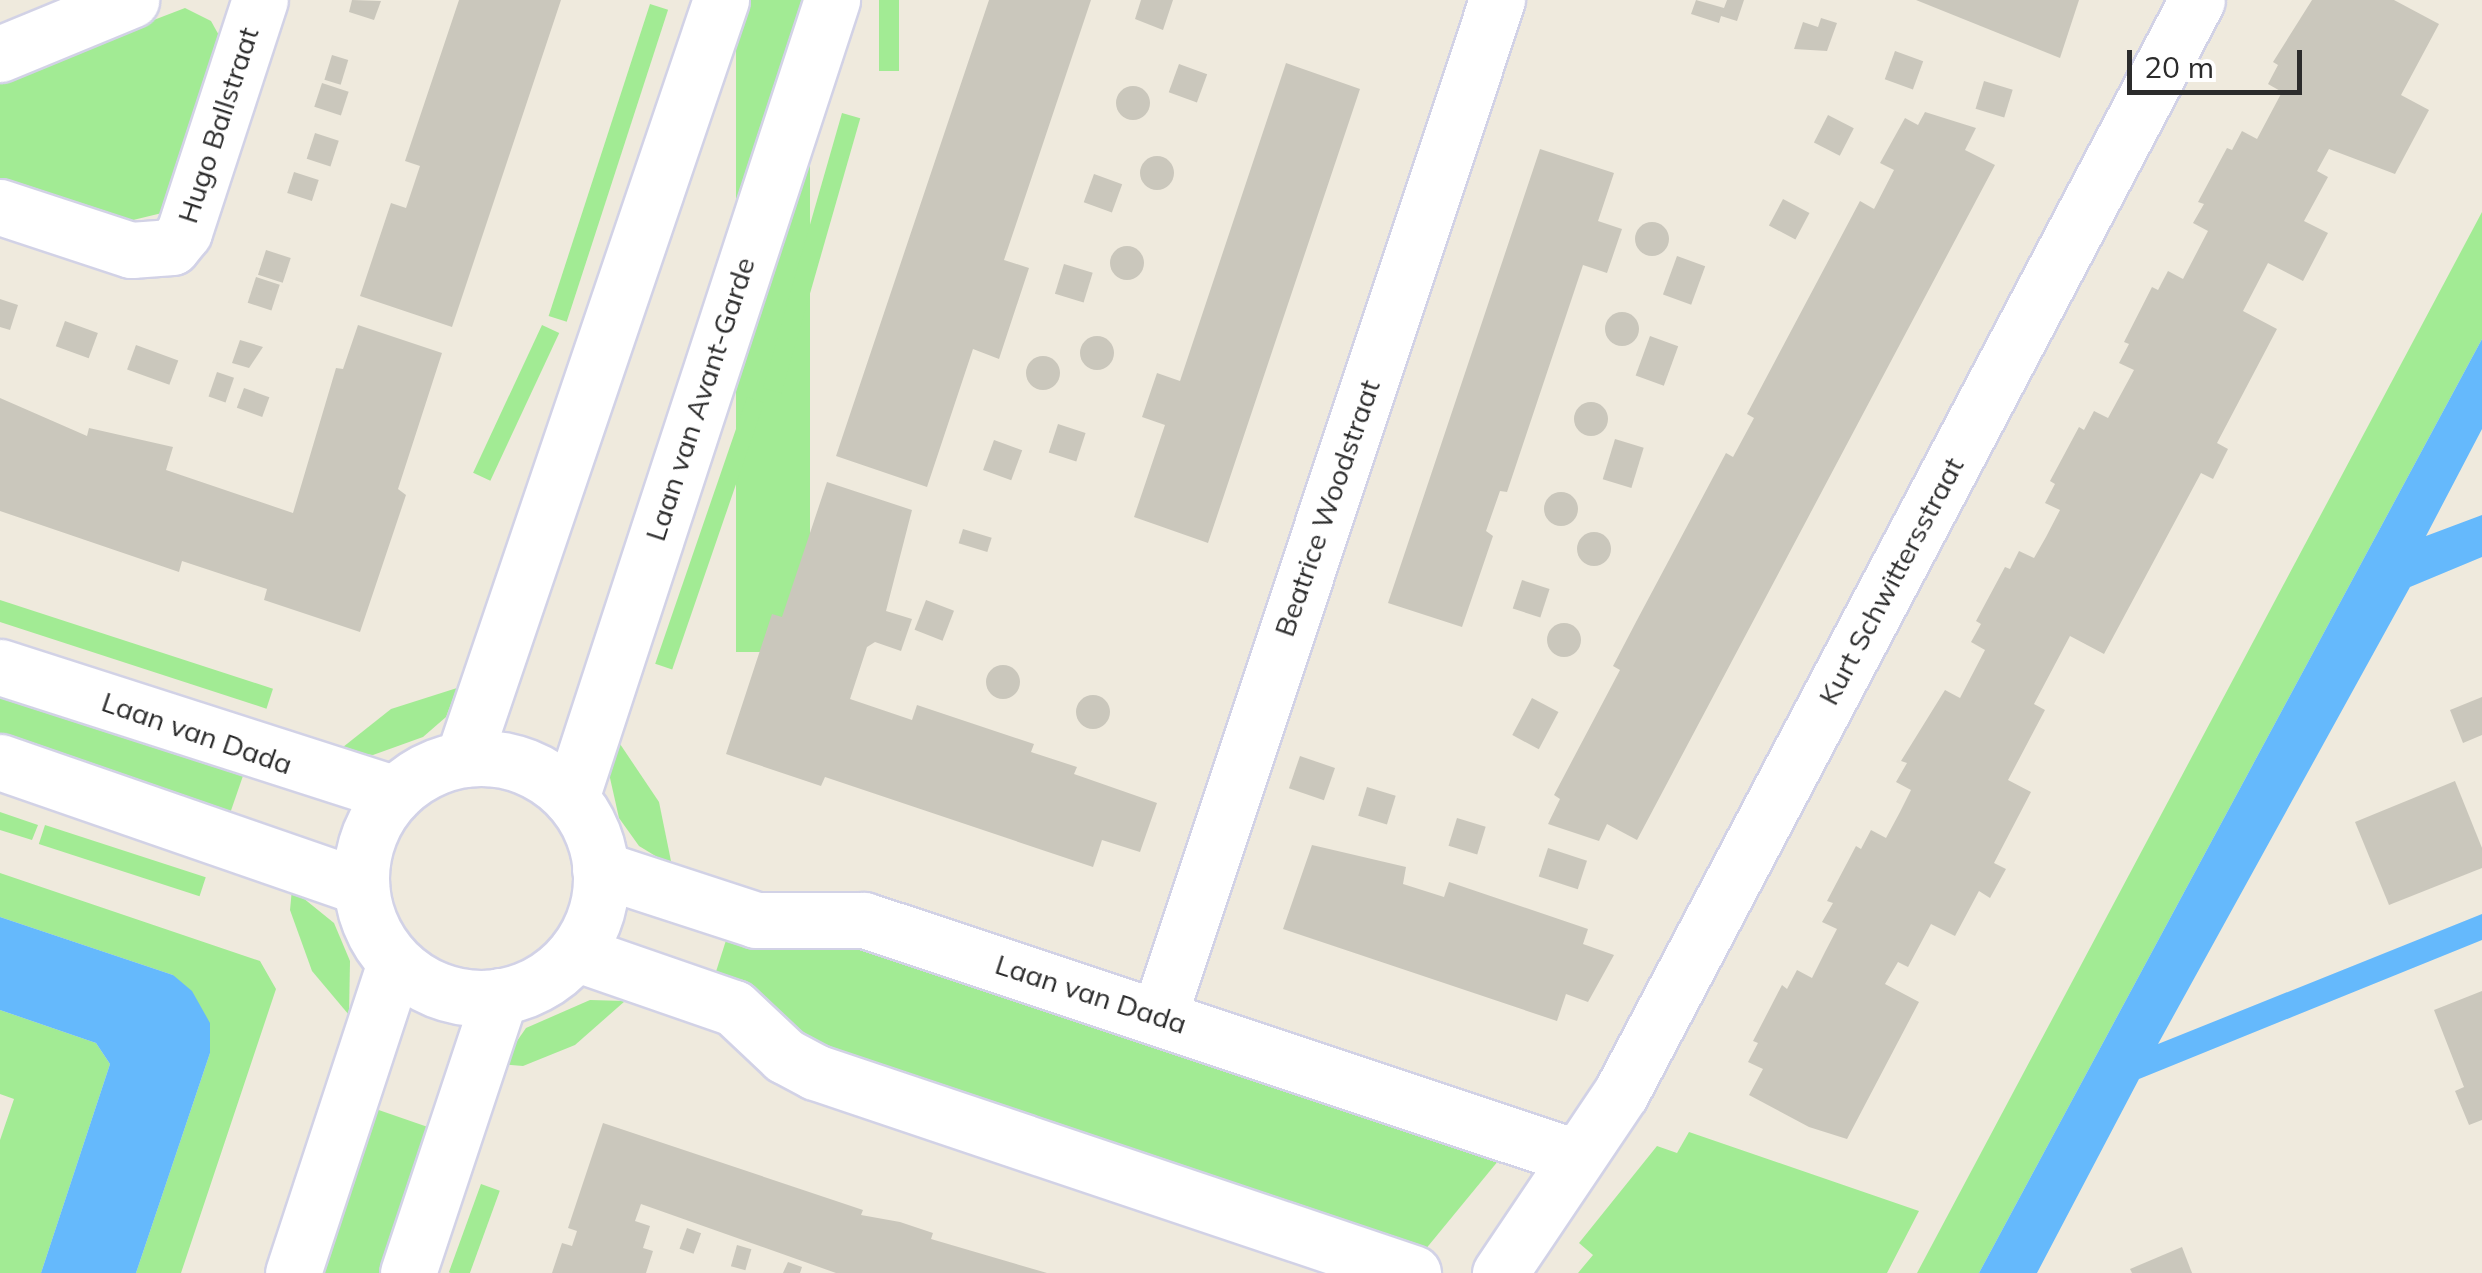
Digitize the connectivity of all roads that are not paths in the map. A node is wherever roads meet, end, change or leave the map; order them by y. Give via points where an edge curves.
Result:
1 (131, 0) edge
2 (260, 0) edge
3 (721, 0) edge
4 (832, 0) edge
5 (1497, 0) edge
6 (2197, 0) edge
7 (0, 54) edge
8 (0, 206) edge
9 (0, 667) edge
10 (464, 759) junction
11 (0, 762) edge
12 (395, 794) junction
13 (571, 798) junction
14 (600, 869) junction
15 (361, 887) junction
16 (575, 952) junction
17 (395, 963) junction
18 (500, 996) junction
19 (1159, 1016) junction
20 (1576, 1157) junction
21 (292, 1273) edge
22 (408, 1273) edge
23 (1412, 1273) edge
24 (1500, 1273) edge

1 - 7 street
2 - 8 street, Hugo Ballstraat via 184,232 172,247 131,250
3 - 10 street
4 - 13 street, Laan van Avant-Garde
5 - 19 street, Beatrice Woodstraat
6 - 20 street, Kurt Schwittersstraat via 1622,1094
9 - 12 street, Laan van Dada
10 - 12 street via 434,767
10 - 13 street via 522,765
11 - 15 street
12 - 15 street via 368,836
13 - 14 street via 591,832
14 - 16 street via 596,913
14 - 19 street, Laan van Dada via 756,920 864,920
15 - 17 street via 375,936
16 - 18 street via 550,976
16 - 23 street via 734,1008 785,1056 815,1072
17 - 18 street via 436,990
17 - 21 street
18 - 22 street
19 - 20 street, Laan van Dada
20 - 24 street, Kurt Schwittersstraat

